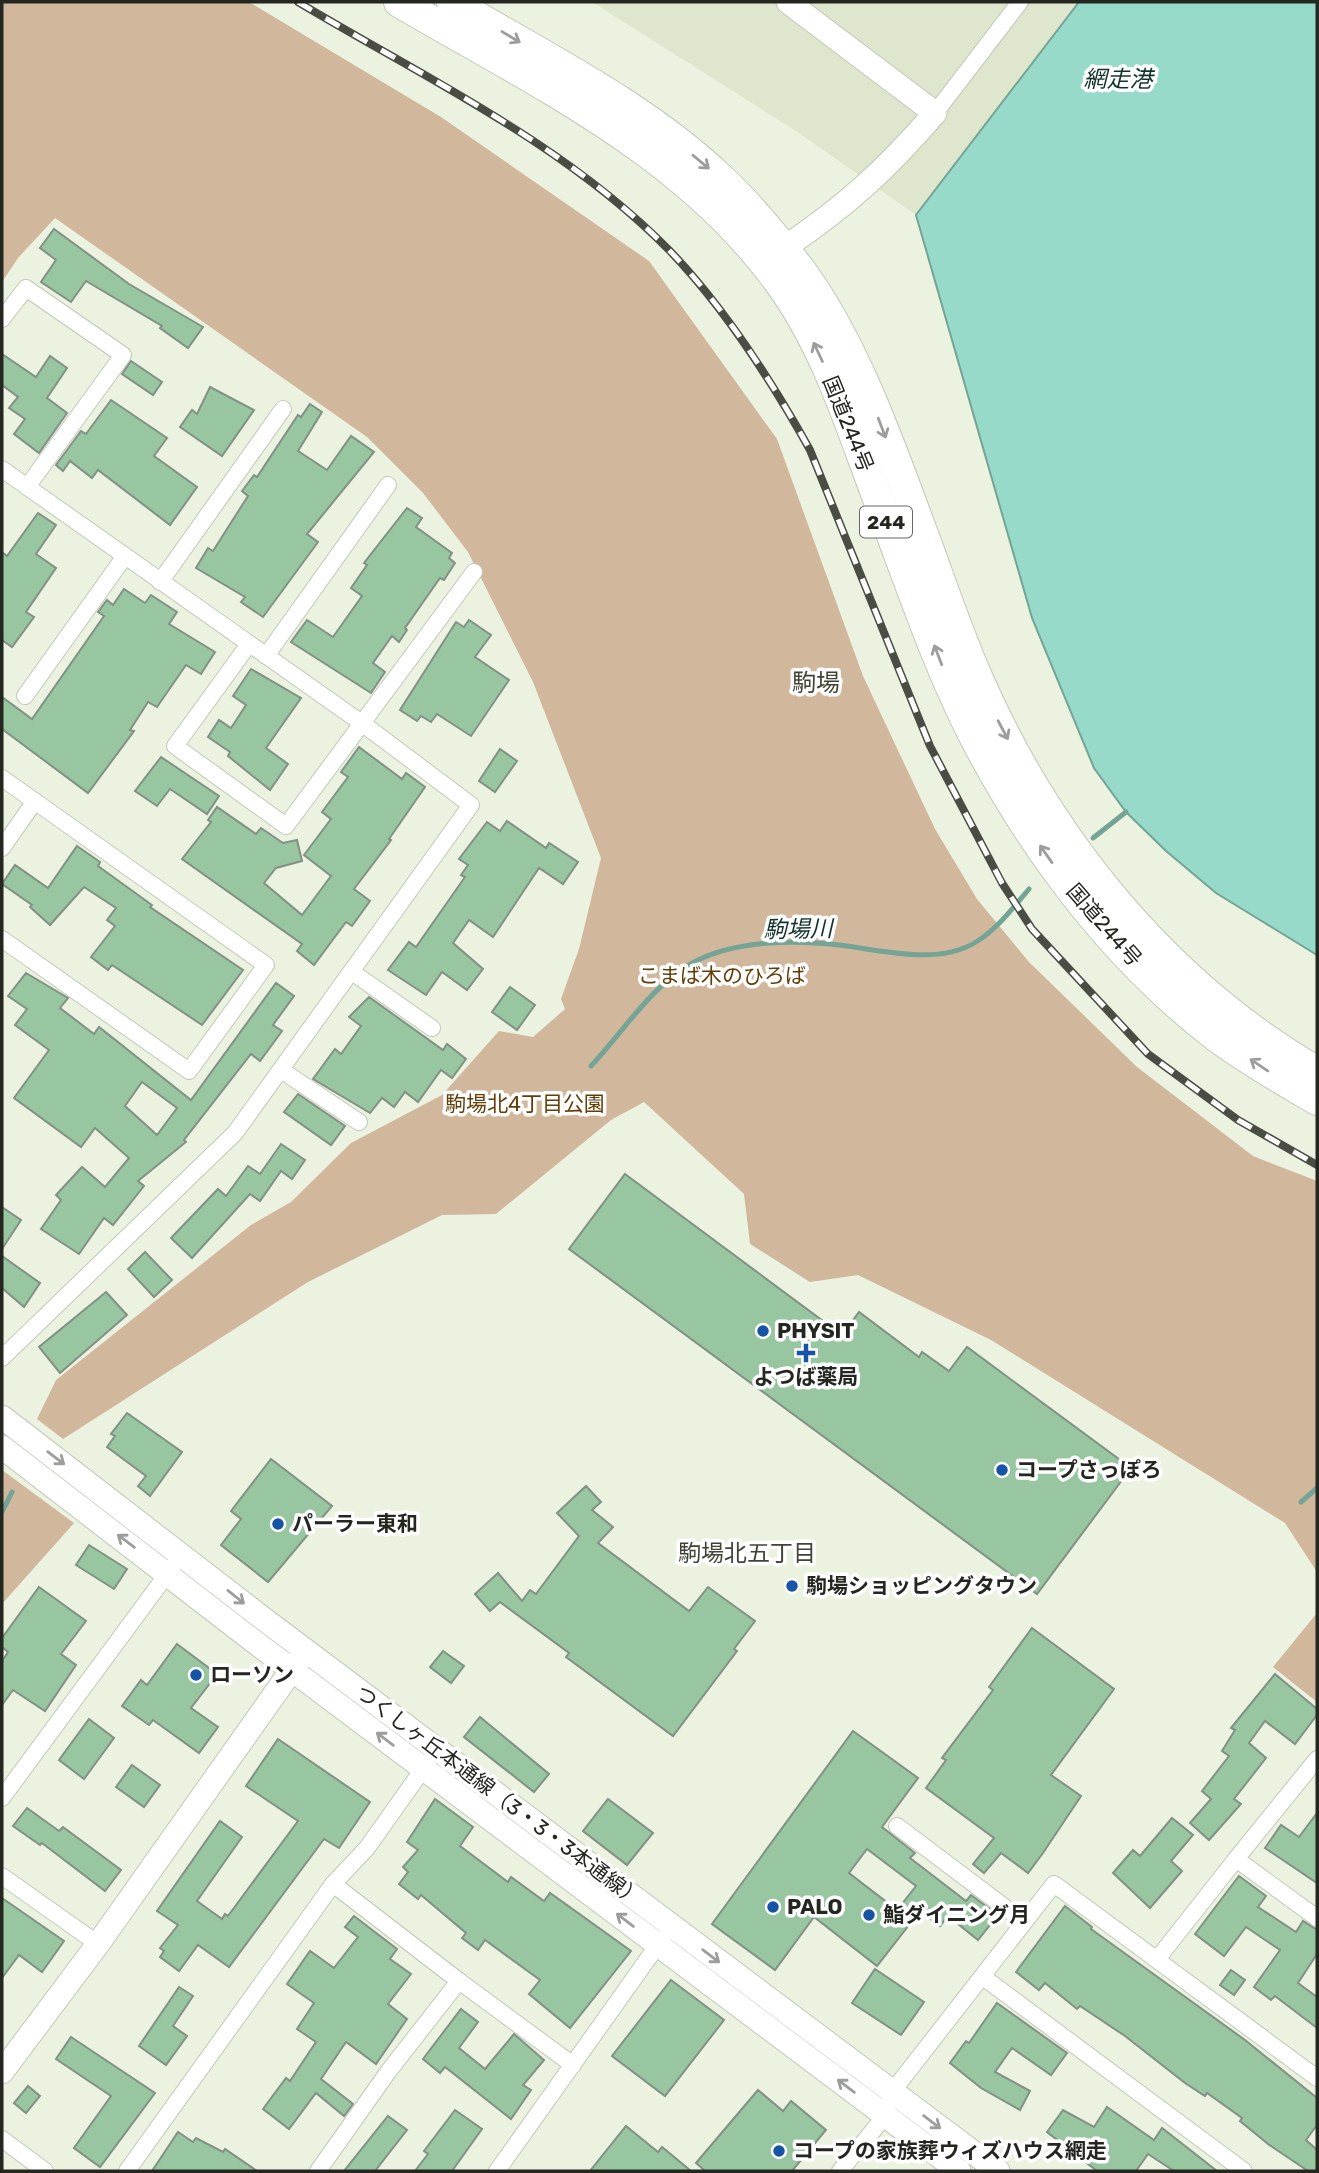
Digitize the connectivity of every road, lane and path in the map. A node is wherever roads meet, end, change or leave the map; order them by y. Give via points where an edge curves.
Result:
1 (399, 2) edge
2 (452, 2) edge
3 (788, 2) edge
4 (1020, 2) edge
5 (935, 113) junction
6 (784, 248) junction
7 (2, 319) edge
8 (284, 409) dead end
9 (2, 469) edge
10 (388, 485) dead end
11 (27, 487) junction
12 (125, 556) junction
13 (474, 572) dead end
14 (160, 582) junction
15 (249, 644) junction
16 (266, 656) junction
17 (24, 696) dead end
18 (363, 724) junction
19 (2, 778) edge
20 (35, 801) junction
21 (2, 848) edge
22 (2, 939) edge
23 (352, 972) junction
24 (432, 1028) dead end
25 (281, 1070) junction
26 (1317, 1072) edge
27 (1317, 1100) edge
28 (359, 1122) dead end
29 (2, 1358) edge
30 (2, 1417) edge
31 (2, 1447) edge
32 (181, 1554) junction
33 (168, 1573) junction
34 (306, 1650) junction
35 (292, 1669) junction
36 (434, 1747) junction
37 (1317, 1759) edge
38 (425, 1769) junction
39 (2, 1798) edge
40 (897, 1825) dead end
41 (1236, 1859) junction
42 (2, 1876) edge
43 (333, 1884) junction
44 (1317, 1918) edge
45 (1023, 1922) junction
46 (672, 1926) junction
47 (98, 1944) junction
48 (658, 1945) junction
49 (1158, 1958) junction
50 (984, 1977) junction
51 (459, 1981) junction
52 (573, 2065) junction
53 (2, 2072) edge
54 (1317, 2078) edge
55 (892, 2092) junction
56 (885, 2116) junction
57 (2, 2139) edge
58 (45, 2171) edge
59 (127, 2171) edge
60 (318, 2171) edge
61 (498, 2171) edge
62 (840, 2171) edge
63 (959, 2171) edge
64 (998, 2171) edge
65 (1244, 2171) edge

27 -> 1 highway, 国道244号 / 244 via 1217,1037 1175,1001 1102,926 1033,835 1003,789 951,687 806,326 779,282 746,242 714,206 618,130
2 -> 6 highway, 国道244号 / 244 via 679,144 721,178
3 - 5 street
4 - 5 street
5 - 6 street via 877,178
6 -> 26 highway, 国道244号 / 244 via 813,289 863,386 979,680 1055,818 1091,872 1159,951 1226,1010
7 - 11 street via 26,288 123,355
8 - 14 street
9 - 11 street
10 - 16 street
11 - 12 street
12 - 14 street
12 - 17 street
13 - 18 street
14 - 15 street
15 - 16 street
15 - 18 street via 175,746 286,826
16 - 18 street
18 - 23 street via 471,805
19 - 20 street
20 - 21 street
20 - 22 street via 266,965 189,1070
23 - 24 street
23 - 25 street
25 - 28 street
25 - 29 street via 235,1133
30 -> 32 street, つくしヶ丘本通線（3・3・3本通線）
33 -> 31 street, つくしヶ丘本通線（3・3・3本通線）
32 - 33 street
32 -> 34 street, つくしヶ丘本通線（3・3・3本通線）
33 - 35 street, つくしヶ丘本通線（3・3・3本通線）
33 - 39 street
34 - 35 street
34 - 36 street, つくしヶ丘本通線（3・3・3本通線）
38 -> 35 street, つくしヶ丘本通線（3・3・3本通線）
35 - 47 street
36 - 38 street
36 - 46 street, つくしヶ丘本通線（3・3・3本通線）
37 - 41 street
38 - 43 street via 367,1848
48 -> 38 street, つくしヶ丘本通線（3・3・3本通線）
40 - 45 street
41 - 44 street
41 - 49 street
42 - 47 street
43 - 51 street
43 - 59 street
45 - 49 street via 1055,1884
45 - 50 street
46 - 48 street
46 -> 55 street, つくしヶ丘本通線（3・3・3本通線）
47 - 53 street
48 - 52 street
56 -> 48 street, つくしヶ丘本通線（3・3・3本通線）
49 - 54 street
50 - 55 street
50 - 65 street
51 - 52 street
51 - 60 street
52 - 61 street
55 - 56 street
55 -> 64 street, つくしヶ丘本通線（3・3・3本通線）
56 - 62 street
56 - 63 street, つくしヶ丘本通線（3・3・3本通線）
57 - 58 street

